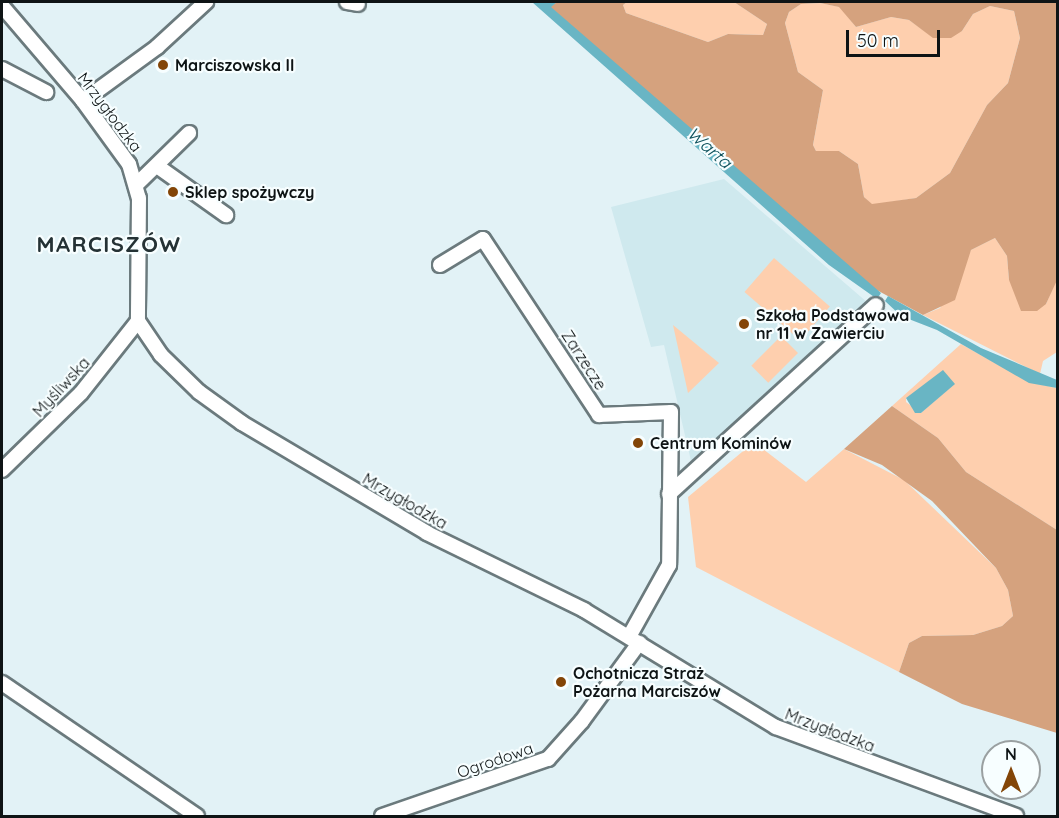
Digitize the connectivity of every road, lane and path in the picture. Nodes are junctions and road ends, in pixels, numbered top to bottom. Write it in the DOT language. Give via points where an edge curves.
graph roads {
  1 [pos="206,2"];
  2 [pos="2,6"];
  3 [pos="2,69"];
  4 [pos="46,92"];
  5 [pos="83,101"];
  6 [pos="189,133"];
  7 [pos="157,166"];
  8 [pos="137,184"];
  9 [pos="226,215"];
  10 [pos="440,265"];
  11 [pos="876,305"];
  12 [pos="138,321"];
  13 [pos="2,470"];
  14 [pos="669,498"];
  15 [pos="634,640"];
  16 [pos="2,683"];
  17 [pos="197,816"];
  18 [pos="382,816"];
  19 [pos="1016,816"];
  1 -- 5 [label="street" via="157,47"];
  2 -- 5 [label="street, Mrzygłodzka"];
  3 -- 4 [label="street"];
  5 -- 8 [label="street, Mrzygłodzka" via="124,153"];
  6 -- 7 [label="street"];
  7 -- 8 [label="street"];
  7 -- 9 [label="street"];
  8 -- 12 [label="street, Mrzygłodzka"];
  10 -- 14 [label="street, Zarzecze" via="483,239 599,415 671,412"];
  11 -- 14 [label="street"];
  12 -- 13 [label="street, Myśliwska" via="81,393"];
  12 -- 15 [label="street, Mrzygłodzka" via="168,363 232,417 427,533"];
  14 -- 15 [label="street" via="669,565"];
  15 -- 18 [label="street, Ogrodowa" via="582,721 548,759"];
  15 -- 19 [label="street, Mrzygłodzka" via="776,727"];
  16 -- 17 [label="street"];
}
